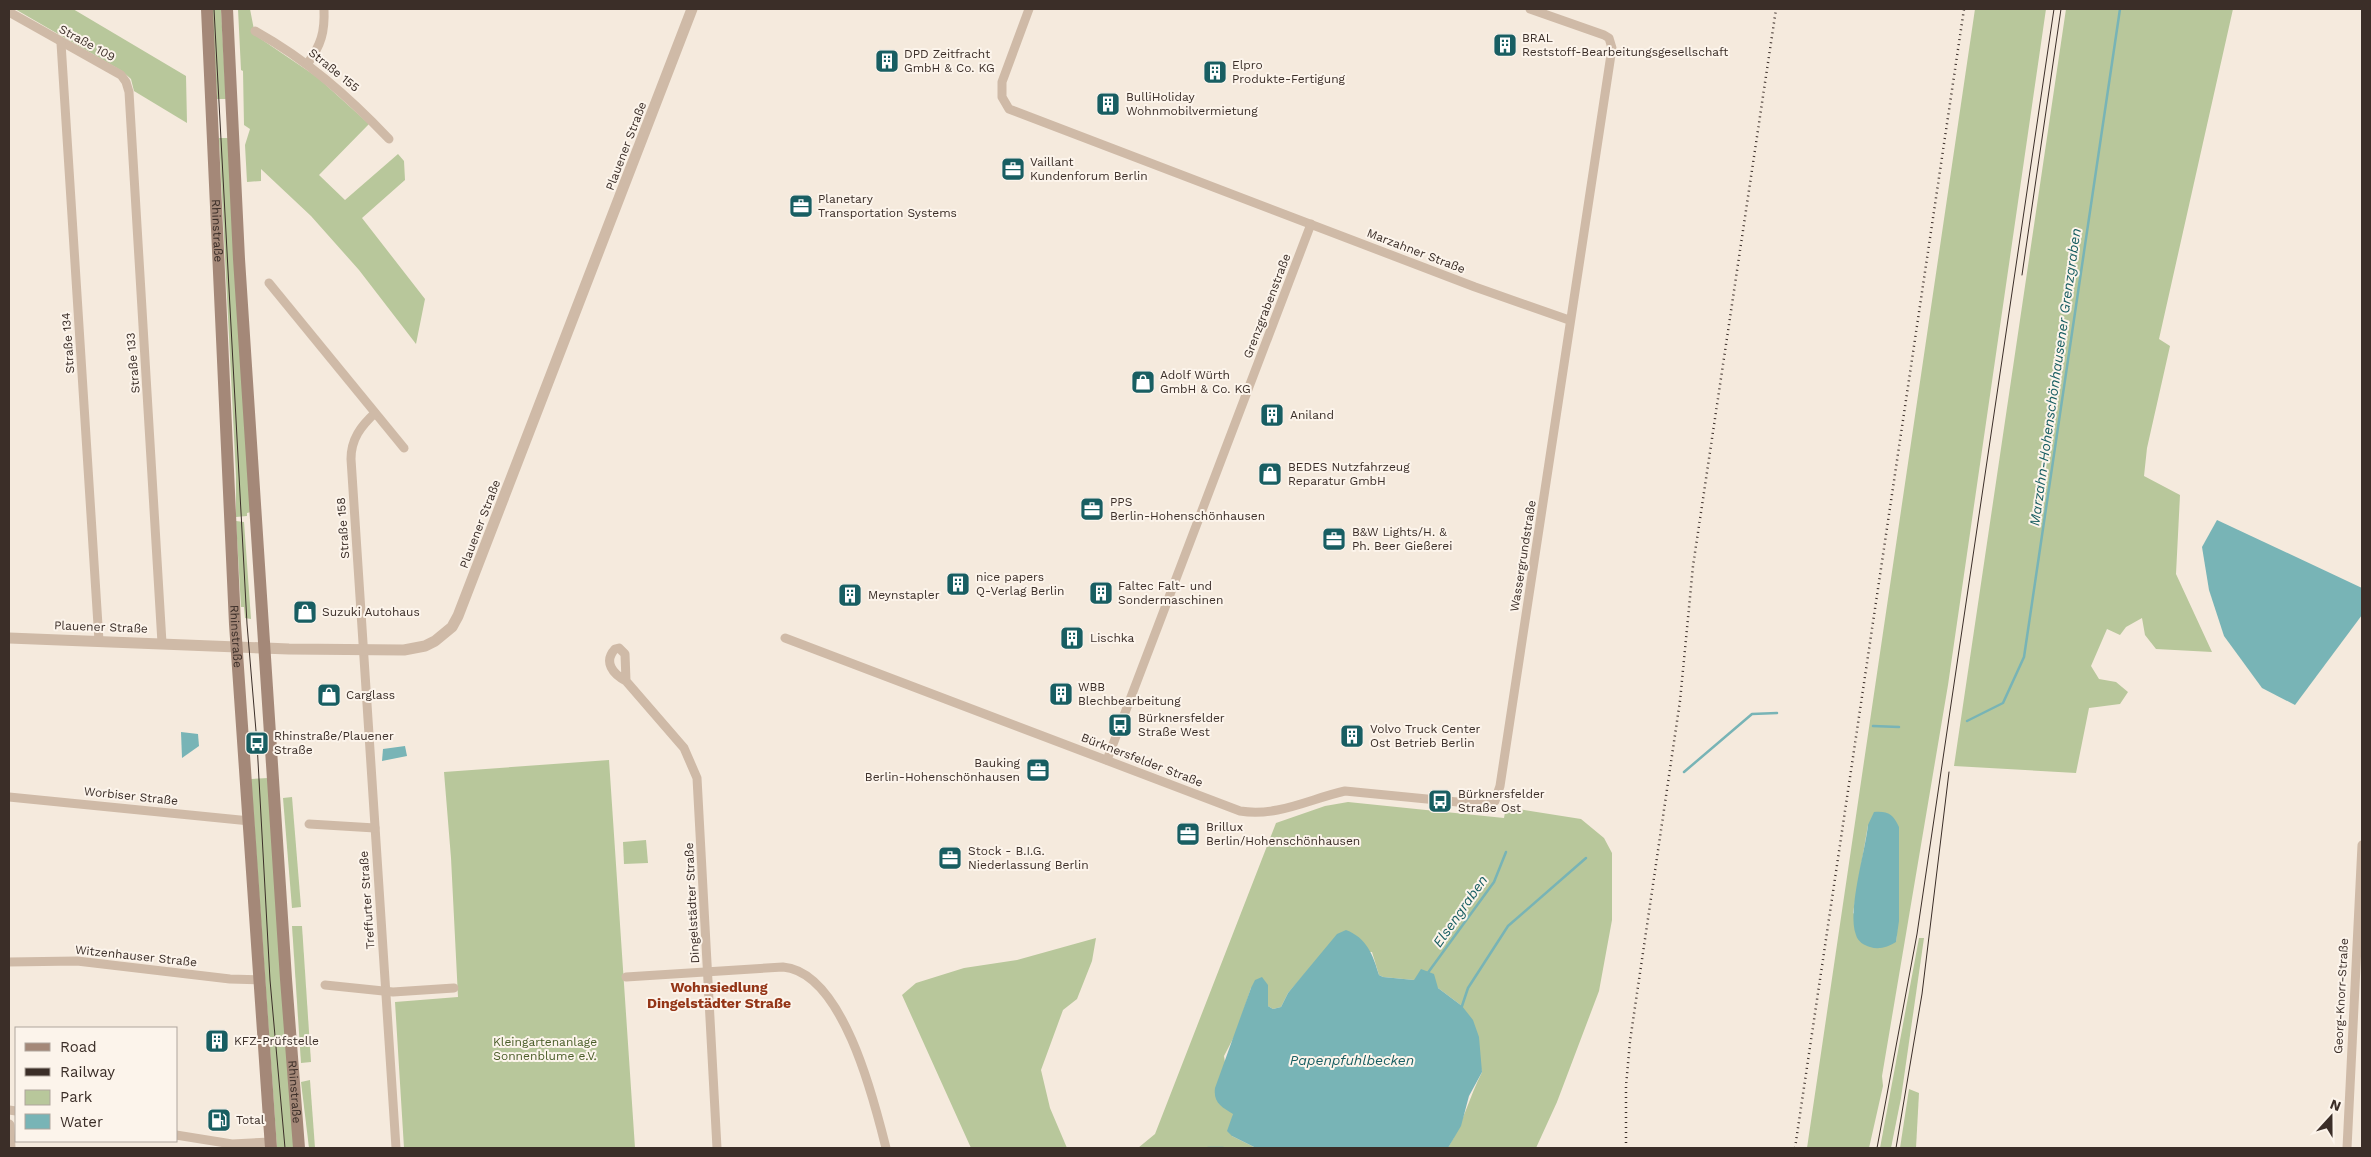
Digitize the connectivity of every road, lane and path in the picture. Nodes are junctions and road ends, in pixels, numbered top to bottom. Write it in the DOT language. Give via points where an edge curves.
graph roads {
  1 [pos="207,9"];
  2 [pos="227,9"];
  3 [pos="324,9"];
  4 [pos="692,9"];
  5 [pos="1029,9"];
  6 [pos="1530,9"];
  7 [pos="9,12"];
  8 [pos="255,31"];
  9 [pos="62,43"];
  10 [pos="308,63"];
  11 [pos="126,82"];
  12 [pos="389,139"];
  13 [pos="1311,224"];
  14 [pos="269,283"];
  15 [pos="1570,320"];
  16 [pos="375,413"];
  17 [pos="404,448"];
  18 [pos="9,638"];
  19 [pos="785,638"];
  20 [pos="99,641"];
  21 [pos="162,643"];
  22 [pos="237,646"];
  23 [pos="265,647"];
  24 [pos="364,650"];
  25 [pos="626,681"];
  26 [pos="1107,760"];
  27 [pos="1499,794"];
  28 [pos="9,797"];
  29 [pos="250,820"];
  30 [pos="309,824"];
  31 [pos="375,828"];
  32 [pos="2362,845"];
  33 [pos="9,962"];
  34 [pos="708,972"];
  35 [pos="626,976"];
  36 [pos="260,980"];
  37 [pos="325,985"];
  38 [pos="454,988"];
  39 [pos="385,990"];
  40 [pos="9,1124"];
  41 [pos="178,1135"];
  42 [pos="271,1145"];
  43 [pos="10,1148"];
  44 [pos="299,1148"];
  45 [pos="396,1148"];
  46 [pos="717,1148"];
  47 [pos="886,1148"];
  48 [pos="2347,1148"];
  1 -- 22 [label="main road, Rhinstraße"];
  2 -- 23 [label="main road, Rhinstraße" via="232,136"];
  3 -- 10 [label="street" via="324,33"];
  4 -- 24 [label="street, Plauener Straße" via="458,616 444,634 425,646 404,650"];
  5 -- 13 [label="street, Marzahner Straße" via="1002,82 1002,97 1009,109"];
  6 -- 15 [label="street" via="1604,35 1612,44"];
  7 -- 9 [label="street, Straße 109"];
  8 -- 10 [label="street, Straße 155"];
  9 -- 11 [label="street, Straße 109" via="121,76"];
  9 -- 20 [label="street, Straße 134"];
  10 -- 12 [label="street, Straße 155" via="356,104"];
  11 -- 21 [label="street, Straße 133"];
  13 -- 15 [label="street, Marzahner Straße"];
  13 -- 26 [label="street, Grenzgrabenstraße"];
  14 -- 16 [label="street"];
  15 -- 27 [label="street, Wassergrundstraße"];
  16 -- 17 [label="street"];
  16 -- 24 [label="street, Straße 158" via="358,432 351,451"];
  18 -- 20 [label="street, Plauener Straße"];
  19 -- 26 [label="street, Bürknersfelder Straße"];
  20 -- 21 [label="street, Plauener Straße"];
  21 -- 22 [label="street, Plauener Straße"];
  22 -- 23 [label="street, Plauener Straße"];
  22 -- 29 [label="main road, Rhinstraße"];
  23 -- 24 [label="street, Plauener Straße"];
  23 -- 44 [label="main road, Rhinstraße"];
  24 -- 31 [label="street, Treffurter Straße"];
  25 -- 34 [label="street, Dingelstädter Straße" via="684,748 694,768"];
  26 -- 27 [label="street, Bürknersfelder Straße" via="1240,811 1255,813 1283,810 1345,791 1488,805"];
  28 -- 29 [label="street, Worbiser Straße"];
  29 -- 36 [label="main road, Rhinstraße"];
  30 -- 31 [label="street"];
  31 -- 39 [label="street, Treffurter Straße"];
  32 -- 48 [label="street, Georg-Knorr-Straße"];
  33 -- 36 [label="street, Witzenhauser Straße" via="77,961 230,980"];
  34 -- 35 [label="street"];
  34 -- 46 [label="street, Dingelstädter Straße"];
  34 -- 47 [label="street" via="782,967 796,969 812,980 829,1000 849,1034"];
  36 -- 42 [label="main road, Rhinstraße"];
  37 -- 39 [label="street"];
  38 -- 39 [label="street"];
  39 -- 45 [label="street, Treffurter Straße"];
  40 -- 43 [label="street"];
  41 -- 42 [label="street" via="232,1144"];
}
